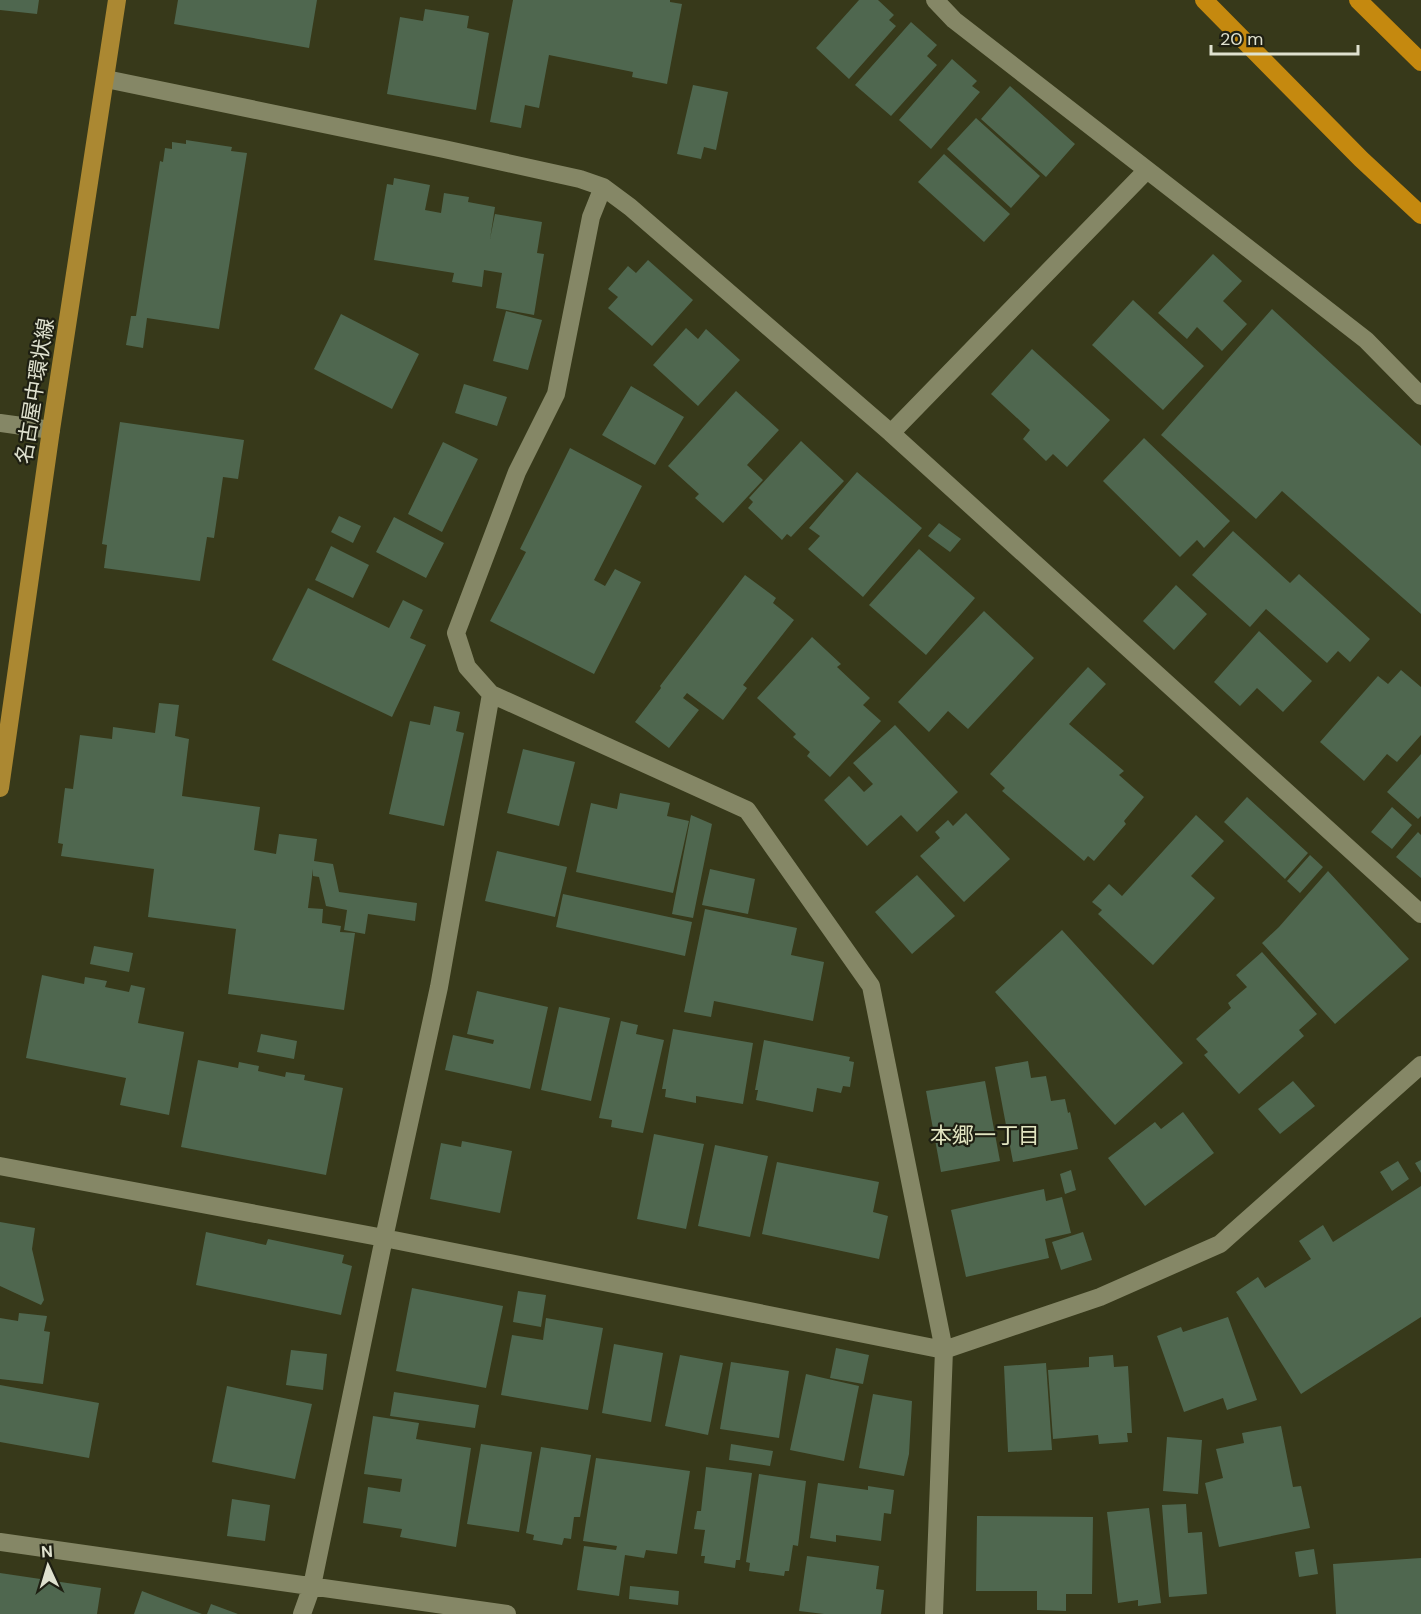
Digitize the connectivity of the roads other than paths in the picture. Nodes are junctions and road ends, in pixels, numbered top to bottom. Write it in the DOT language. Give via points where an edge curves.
graph roads {
  1 [pos="117,0"];
  2 [pos="935,0"];
  3 [pos="1204,0"];
  4 [pos="1358,0"];
  5 [pos="1421,62"];
  6 [pos="106,79"];
  7 [pos="1147,170"];
  8 [pos="603,187"];
  9 [pos="1421,215"];
  10 [pos="1421,396"];
  11 [pos="0,423"];
  12 [pos="51,430"];
  13 [pos="891,433"];
  14 [pos="491,694"];
  15 [pos="0,788"];
  16 [pos="1421,914"];
  17 [pos="1421,1065"];
  18 [pos="0,1166"];
  19 [pos="384,1238"];
  20 [pos="944,1350"];
  21 [pos="0,1542"];
  22 [pos="312,1586"];
  23 [pos="302,1614"];
  24 [pos="507,1614"];
  25 [pos="934,1614"];
  1 -- 6 [label="main road, 名古屋中環状線"];
  2 -- 7 [label="street" via="954,20"];
  3 -- 9 [label="highway"];
  4 -- 5 [label="highway"];
  6 -- 8 [label="street" via="444,148"];
  6 -- 12 [label="main road, 名古屋中環状線"];
  7 -- 10 [label="street" via="1366,340"];
  7 -- 13 [label="street"];
  8 -- 13 [label="street"];
  8 -- 14 [label="street" via="591,217 556,394 517,472 456,633 467,667"];
  11 -- 12 [label="street"];
  12 -- 15 [label="main road, 名古屋中環状線"];
  13 -- 16 [label="street"];
  14 -- 19 [label="street" via="439,987"];
  14 -- 20 [label="street" via="747,810 871,986"];
  17 -- 20 [label="street" via="1220,1244 1100,1297"];
  18 -- 19 [label="street"];
  19 -- 20 [label="street"];
  19 -- 22 [label="street"];
  20 -- 25 [label="street"];
  21 -- 22 [label="street"];
  22 -- 23 [label="street"];
  22 -- 24 [label="street"];
}
